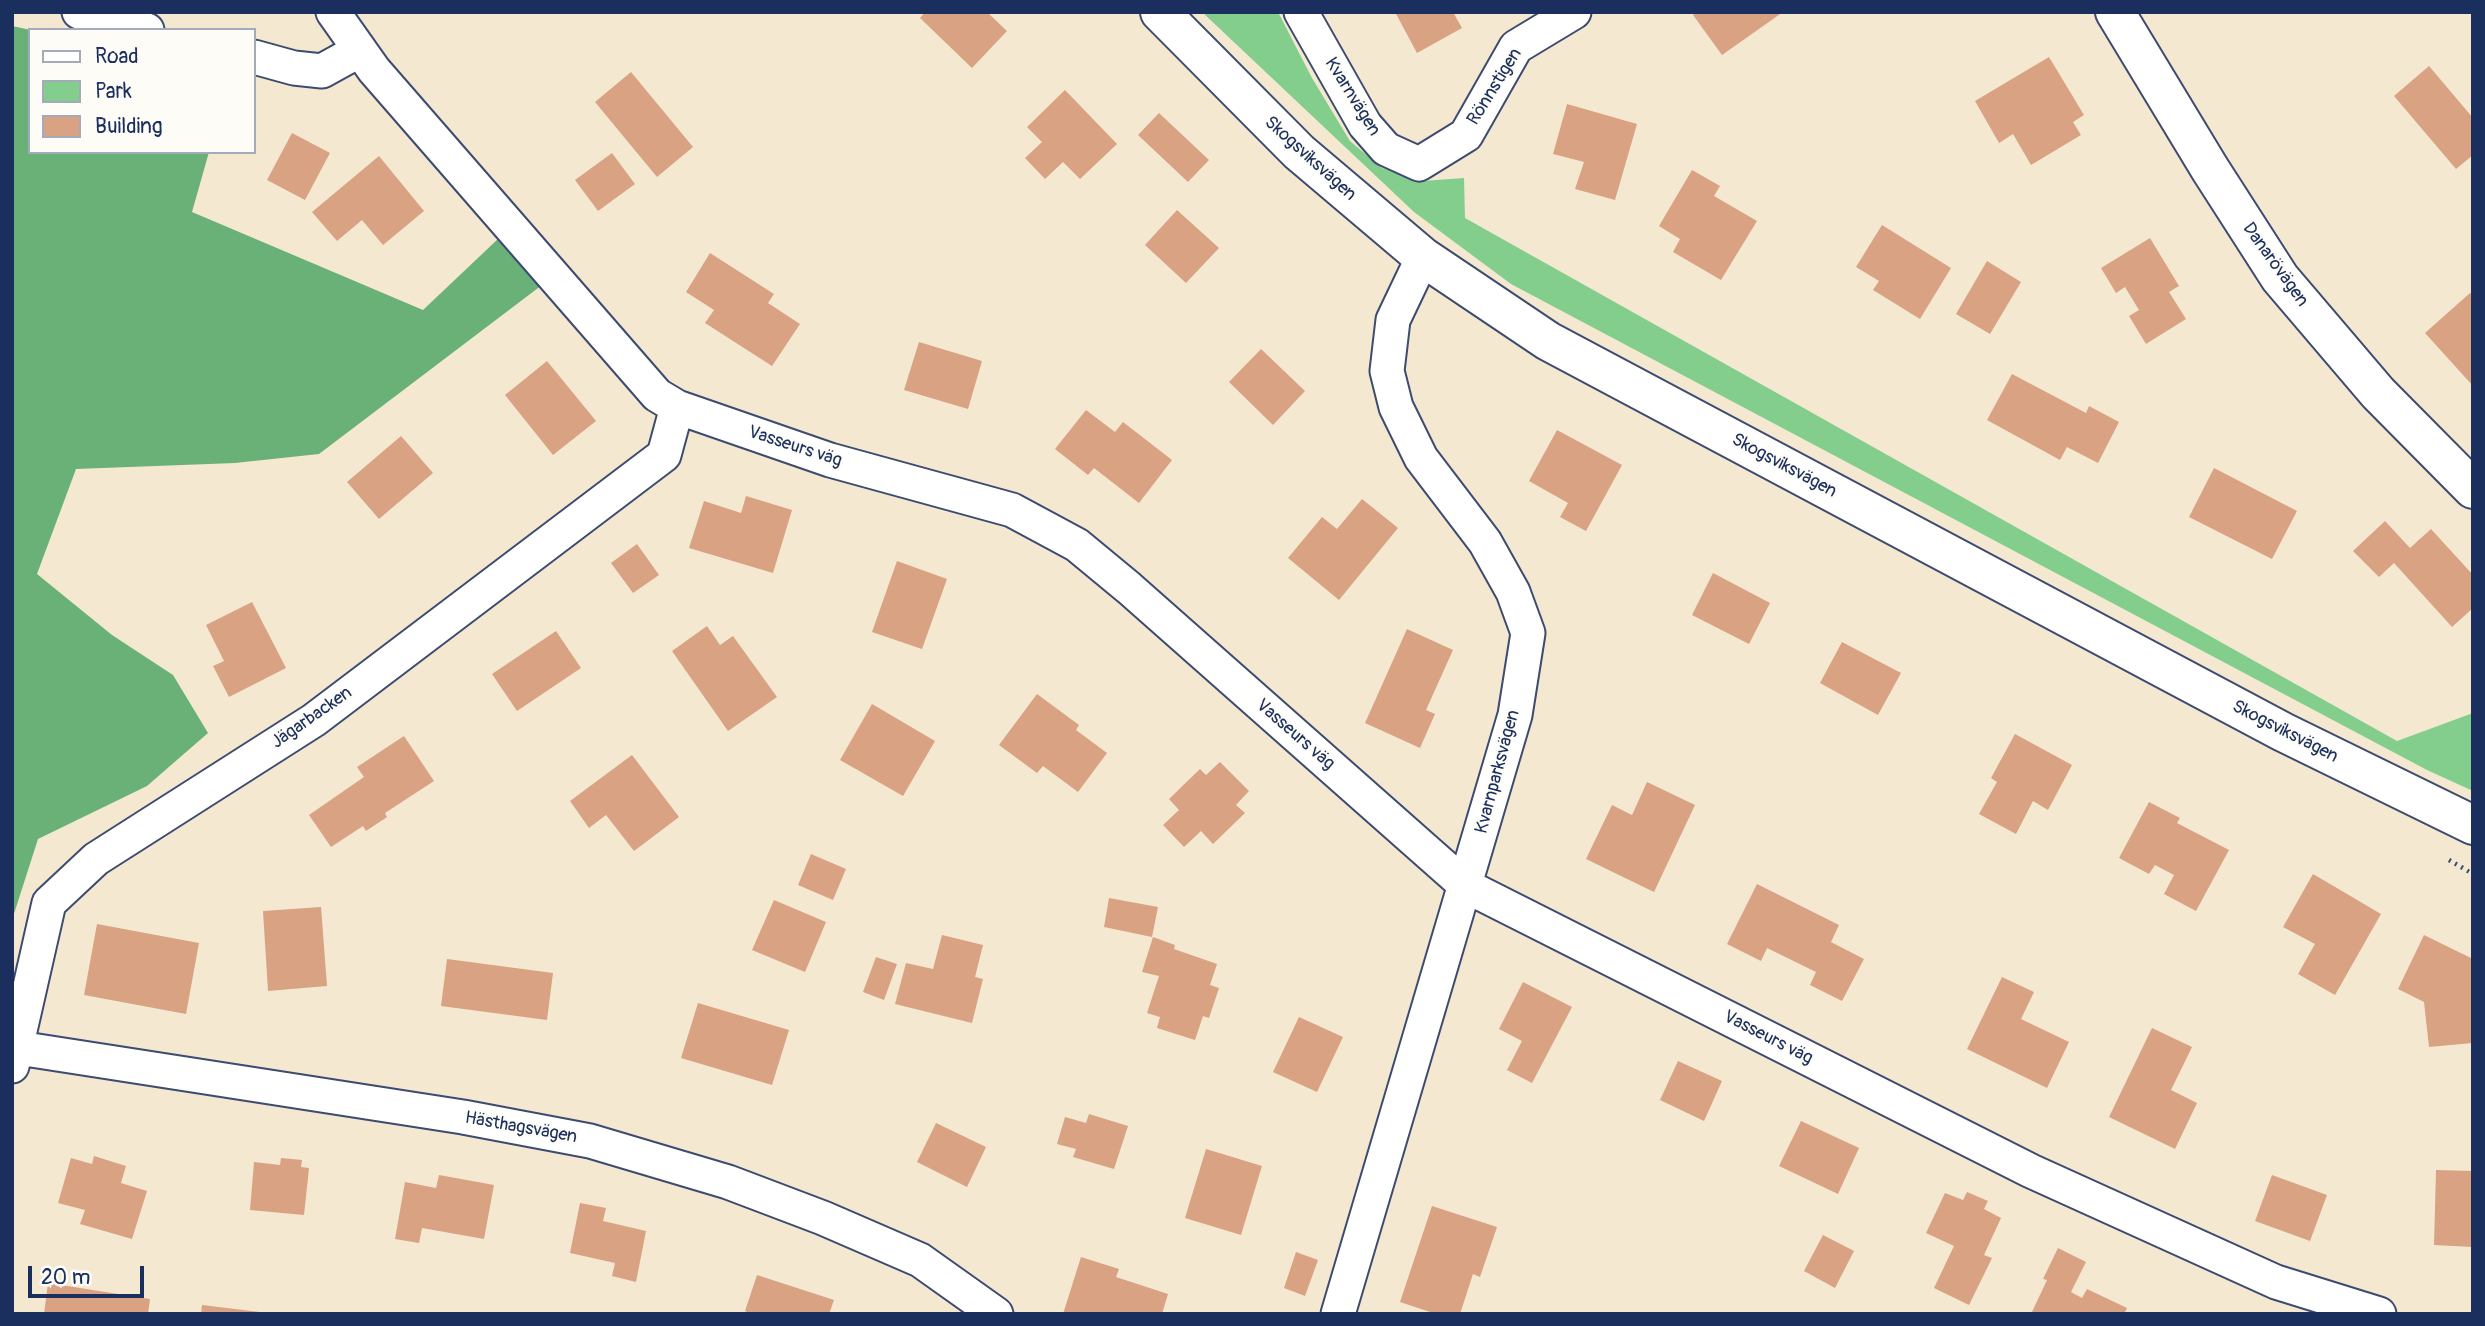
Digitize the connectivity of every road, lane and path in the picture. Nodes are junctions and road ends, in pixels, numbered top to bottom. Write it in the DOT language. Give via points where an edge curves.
graph roads {
  1 [pos="79,12"];
  2 [pos="333,12"];
  3 [pos="1160,12"];
  4 [pos="1301,12"];
  5 [pos="1574,12"];
  6 [pos="2115,12"];
  7 [pos="139,28"];
  8 [pos="360,50"];
  9 [pos="256,58"];
  10 [pos="1419,164"];
  11 [pos="1423,257"];
  12 [pos="677,407"];
  13 [pos="2473,489"];
  14 [pos="2473,825"];
  15 [pos="1466,886"];
  16 [pos="13,1053"];
  17 [pos="996,1314"];
  18 [pos="1338,1314"];
  19 [pos="2379,1314"];
  1 -- 7 [label="street"];
  2 -- 8 [label="street, Vasseurs väg"];
  3 -- 11 [label="street, Skogsviksvägen" via="1299,152"];
  4 -- 10 [label="street, Kvarnvägen" via="1365,125 1386,149"];
  5 -- 10 [label="street, Rönnstigen" via="1516,47 1466,135"];
  6 -- 13 [label="street, Danarövägen" via="2280,278 2378,393"];
  8 -- 9 [label="street" via="322,71"];
  8 -- 12 [label="street, Vasseurs väg" via="657,396"];
  11 -- 14 [label="street, Skogsviksvägen" via="1548,341 2283,732"];
  11 -- 15 [label="street, Kvarnparksvägen" via="1393,320 1387,370 1396,407 1421,458 1485,542 1513,592 1528,633 1515,715"];
  12 -- 15 [label="street, Vasseurs väg" via="830,460 1012,510 1077,545"];
  12 -- 16 [label="street, Jägarbacken" via="664,455 314,720 96,859 49,903"];
  15 -- 18 [label="street, Kvarnparksvägen"];
  15 -- 19 [label="street, Vasseurs väg" via="2031,1171 2276,1282"];
  16 -- 17 [label="street, Hästhagsvägen" via="463,1117 590,1140 728,1182 823,1218 920,1260"];
}
